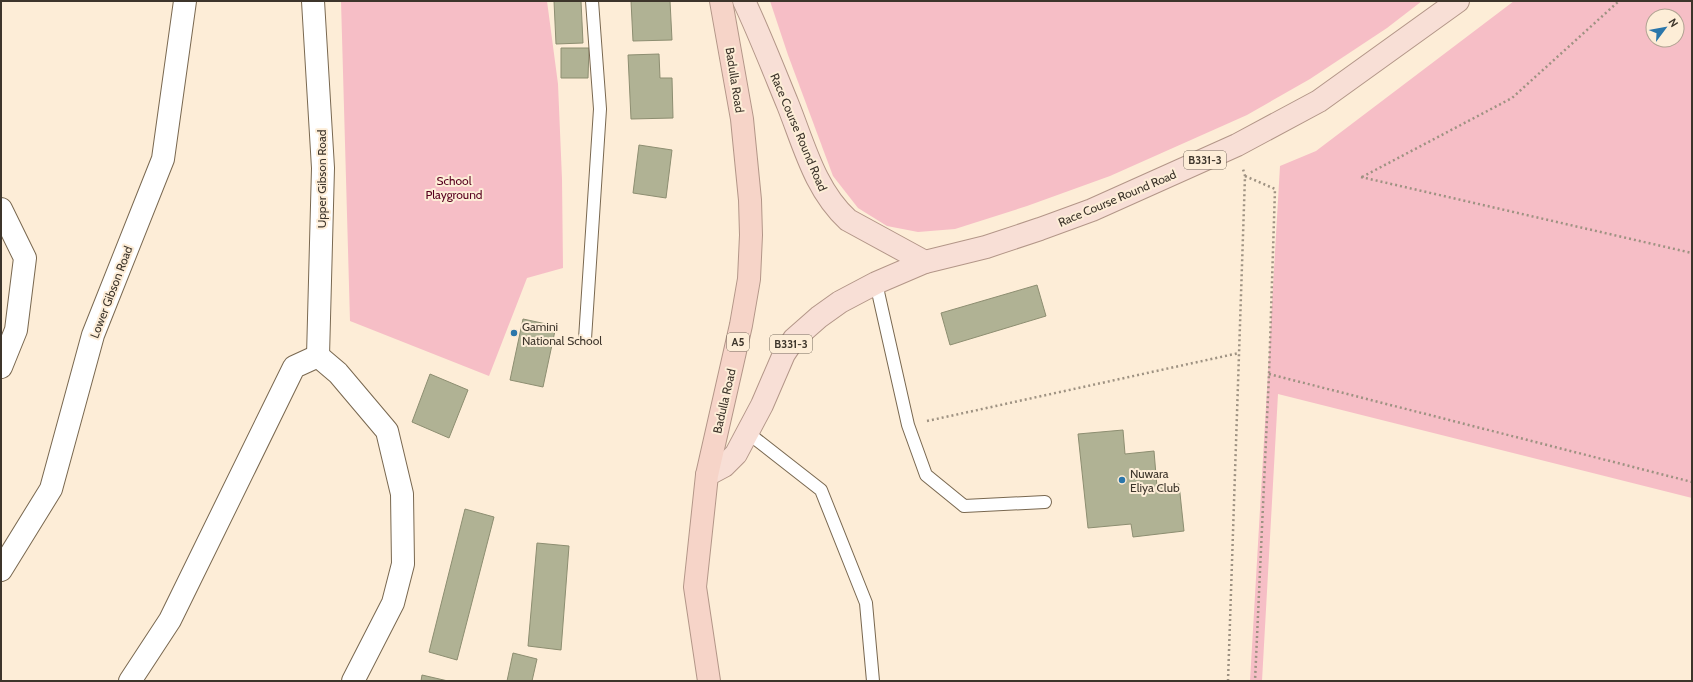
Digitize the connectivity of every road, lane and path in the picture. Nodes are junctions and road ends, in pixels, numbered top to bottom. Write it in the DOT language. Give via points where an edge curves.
graph roads {
  1 [pos="185,1"];
  2 [pos="313,1"];
  3 [pos="592,1"];
  4 [pos="721,1"];
  5 [pos="744,1"];
  6 [pos="1458,1"];
  7 [pos="1619,1"];
  8 [pos="1237,145"];
  9 [pos="1245,176"];
  10 [pos="1,209"];
  11 [pos="1692,253"];
  12 [pos="925,262"];
  13 [pos="876,283"];
  14 [pos="585,339"];
  15 [pos="1239,353"];
  16 [pos="318,356"];
  17 [pos="1,367"];
  18 [pos="1270,374"];
  19 [pos="908,425"];
  20 [pos="748,433"];
  21 [pos="707,475"];
  22 [pos="1692,482"];
  23 [pos="1045,502"];
  24 [pos="1,570"];
  25 [pos="130,681"];
  26 [pos="353,681"];
  27 [pos="709,681"];
  28 [pos="873,681"];
  29 [pos="1228,681"];
  30 [pos="1255,681"];
  1 -- 24 [label="street, Lower Gibson Road" via="163,159 93,335 51,489"];
  2 -- 16 [label="street, Upper Gibson Road" via="323,168"];
  3 -- 14 [label="lane" via="600,109"];
  4 -- 21 [label="highway, Badulla Road / A5" via="742,119 751,235 749,279 741,325"];
  5 -- 12 [label="main road, Race Course Round Road" via="811,164 834,206 853,223"];
  6 -- 8 [label="main road, Race Course Round Road / B331-3" via="1319,101"];
  7 -- 11 [label="path" via="1512,98 1361,178"];
  8 -- 9 [label="path"];
  8 -- 12 [label="main road, Race Course Round Road / B331-3" via="1137,191 1055,224"];
  9 -- 15 [label="path"];
  9 -- 18 [label="path" via="1275,189"];
  10 -- 17 [label="street" via="25,258 16,330"];
  12 -- 13 [label="main road, Race Course Round Road / B331-3"];
  13 -- 19 [label="lane"];
  13 -- 20 [label="main road, Race Course Round Road / B331-3" via="840,302 794,340 784,354"];
  15 -- 19 [label="path"];
  15 -- 29 [label="path"];
  16 -- 25 [label="street" via="294,367 170,620"];
  16 -- 26 [label="street" via="338,373 387,431 402,494 403,564 393,604"];
  18 -- 22 [label="path"];
  18 -- 30 [label="path"];
  19 -- 23 [label="lane" via="926,475 964,506"];
  20 -- 21 [label="main road, Race Course Round Road / B331-3" via="736,454 724,466"];
  20 -- 28 [label="lane" via="821,490 866,603"];
  21 -- 27 [label="highway, Badulla Road / A5" via="694,587"];
}
